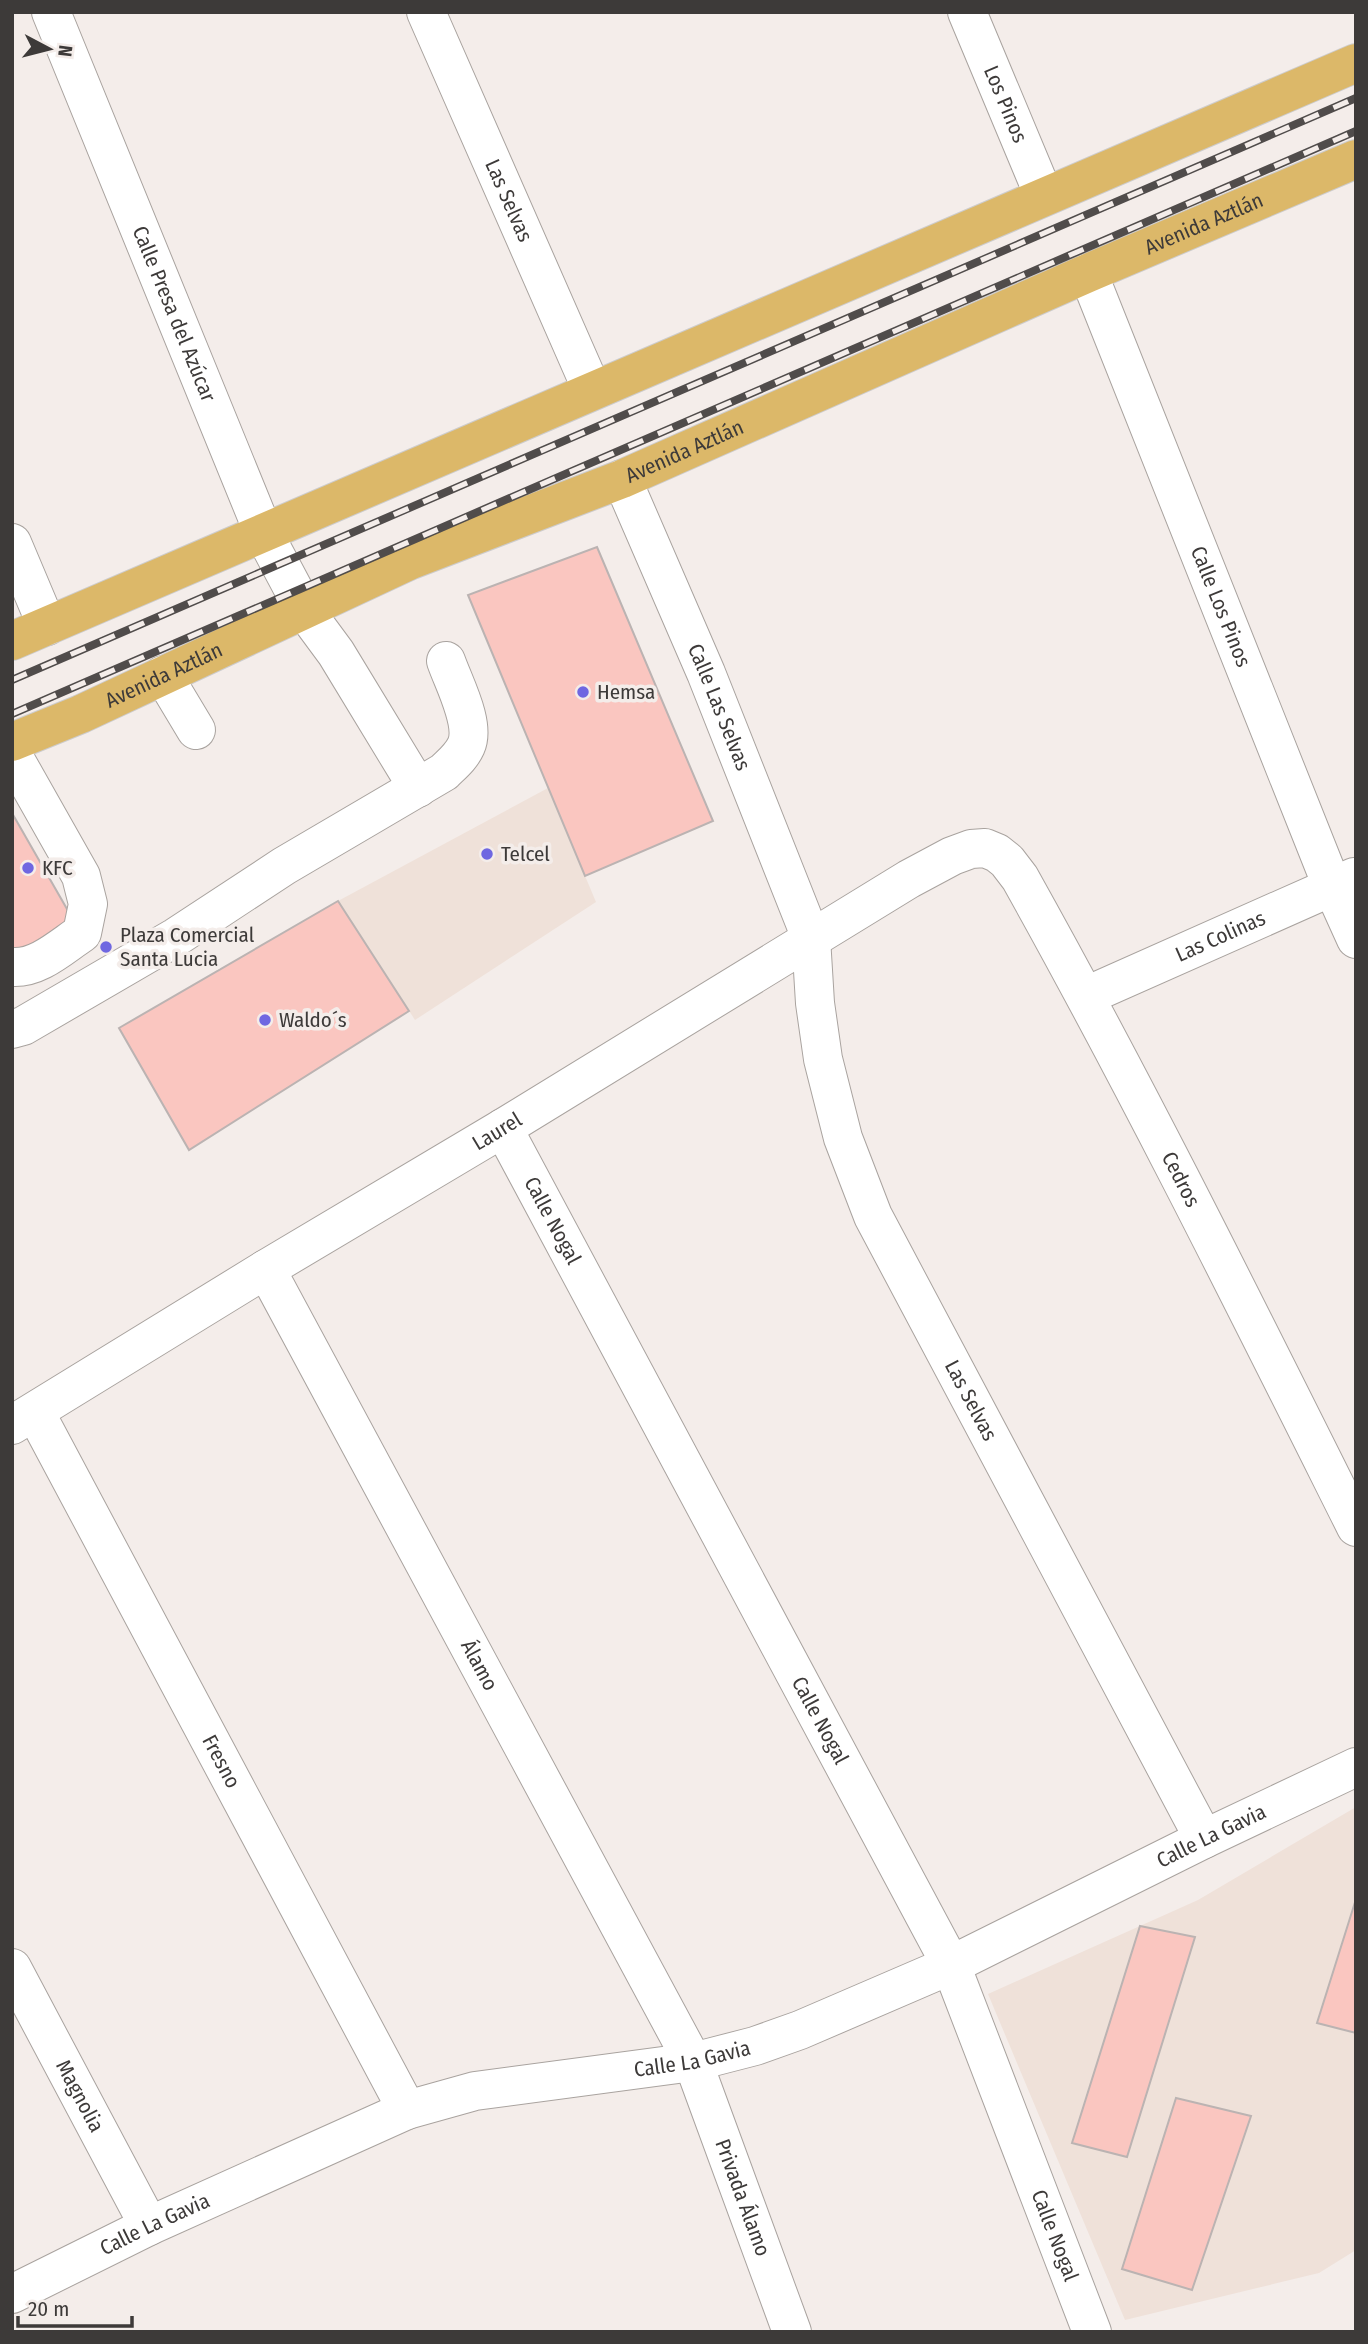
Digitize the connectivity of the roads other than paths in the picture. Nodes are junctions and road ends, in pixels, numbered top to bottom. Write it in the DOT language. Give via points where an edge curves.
graph roads {
  1 [pos="51,12"];
  2 [pos="426,12"];
  3 [pos="967,12"];
  4 [pos="1356,63"];
  5 [pos="1356,159"];
  6 [pos="1044,196"];
  7 [pos="1088,273"];
  8 [pos="592,390"];
  9 [pos="622,479"];
  10 [pos="264,534"];
  11 [pos="12,543"];
  12 [pos="305,611"];
  13 [pos="47,626"];
  14 [pos="12,641"];
  15 [pos="446,662"];
  16 [pos="163,675"];
  17 [pos="196,730"];
  18 [pos="12,742"];
  19 [pos="12,754"];
  20 [pos="418,788"];
  21 [pos="985,848"];
  22 [pos="1344,881"];
  23 [pos="811,938"];
  24 [pos="1356,939"];
  25 [pos="12,967"];
  26 [pos="1086,996"];
  27 [pos="12,1029"];
  28 [pos="503,1128"];
  29 [pos="266,1269"];
  30 [pos="24,1419"];
  31 [pos="1356,1527"];
  32 [pos="1356,1767"];
  33 [pos="1203,1839"];
  34 [pos="951,1965"];
  35 [pos="12,1968"];
  36 [pos="693,2062"];
  37 [pos="407,2110"];
  38 [pos="149,2226"];
  39 [pos="12,2294"];
  40 [pos="792,2332"];
  41 [pos="1092,2332"];
  1 -- 10 [label="street, Calle Presa del Azúcar"];
  2 -- 8 [label="street, Las Selvas"];
  3 -- 6 [label="street, Los Pinos"];
  4 -- 6 [label="main road"];
  5 -- 7 [label="main road, Avenida Aztlán"];
  6 -- 8 [label="main road"];
  7 -- 9 [label="main road, Avenida Aztlán"];
  7 -- 22 [label="street, Calle Los Pinos"];
  8 -- 10 [label="main road"];
  9 -- 12 [label="main road, Avenida Aztlán" via="411,560"];
  9 -- 23 [label="street, Calle Las Selvas" via="706,673"];
  10 -- 12 [label="street, Calle Presa del Azúcar"];
  10 -- 13 [label="main road"];
  11 -- 13 [label="street"];
  12 -- 16 [label="main road, Avenida Aztlán"];
  12 -- 20 [label="street, Calle Presa del Azúcar" via="336,653"];
  13 -- 14 [label="main road"];
  15 -- 20 [label="street" via="466,717 467,745 444,772"];
  16 -- 17 [label="street"];
  16 -- 18 [label="main road, Avenida Aztlán"];
  19 -- 25 [label="street" via="81,876 88,904 82,933 40,960"];
  20 -- 27 [label="street" via="284,866 176,937"];
  21 -- 23 [label="street, Laurel" via="952,856"];
  21 -- 26 [label="street, Cedros" via="1007,861 1020,878"];
  22 -- 24 [label="street, Calle Los Pinos"];
  22 -- 26 [label="street, Las Colinas"];
  23 -- 28 [label="street, Laurel"];
  23 -- 33 [label="street, Las Selvas" via="823,1059 842,1138 873,1216"];
  26 -- 31 [label="street, Cedros"];
  28 -- 29 [label="street, Laurel"];
  28 -- 34 [label="street, Calle Nogal"];
  29 -- 30 [label="street, Laurel"];
  29 -- 36 [label="street, Álamo"];
  30 -- 37 [label="street, Fresno"];
  32 -- 33 [label="street, Calle La Gavia"];
  33 -- 34 [label="street, Calle La Gavia"];
  34 -- 36 [label="street, Calle La Gavia" via="800,2030"];
  34 -- 41 [label="street, Calle Nogal"];
  35 -- 38 [label="street, Magnolia"];
  36 -- 37 [label="street, Calle La Gavia" via="475,2091"];
  36 -- 40 [label="street, Privada Álamo"];
  37 -- 38 [label="street, Calle La Gavia"];
  38 -- 39 [label="street, Calle La Gavia"];
}
